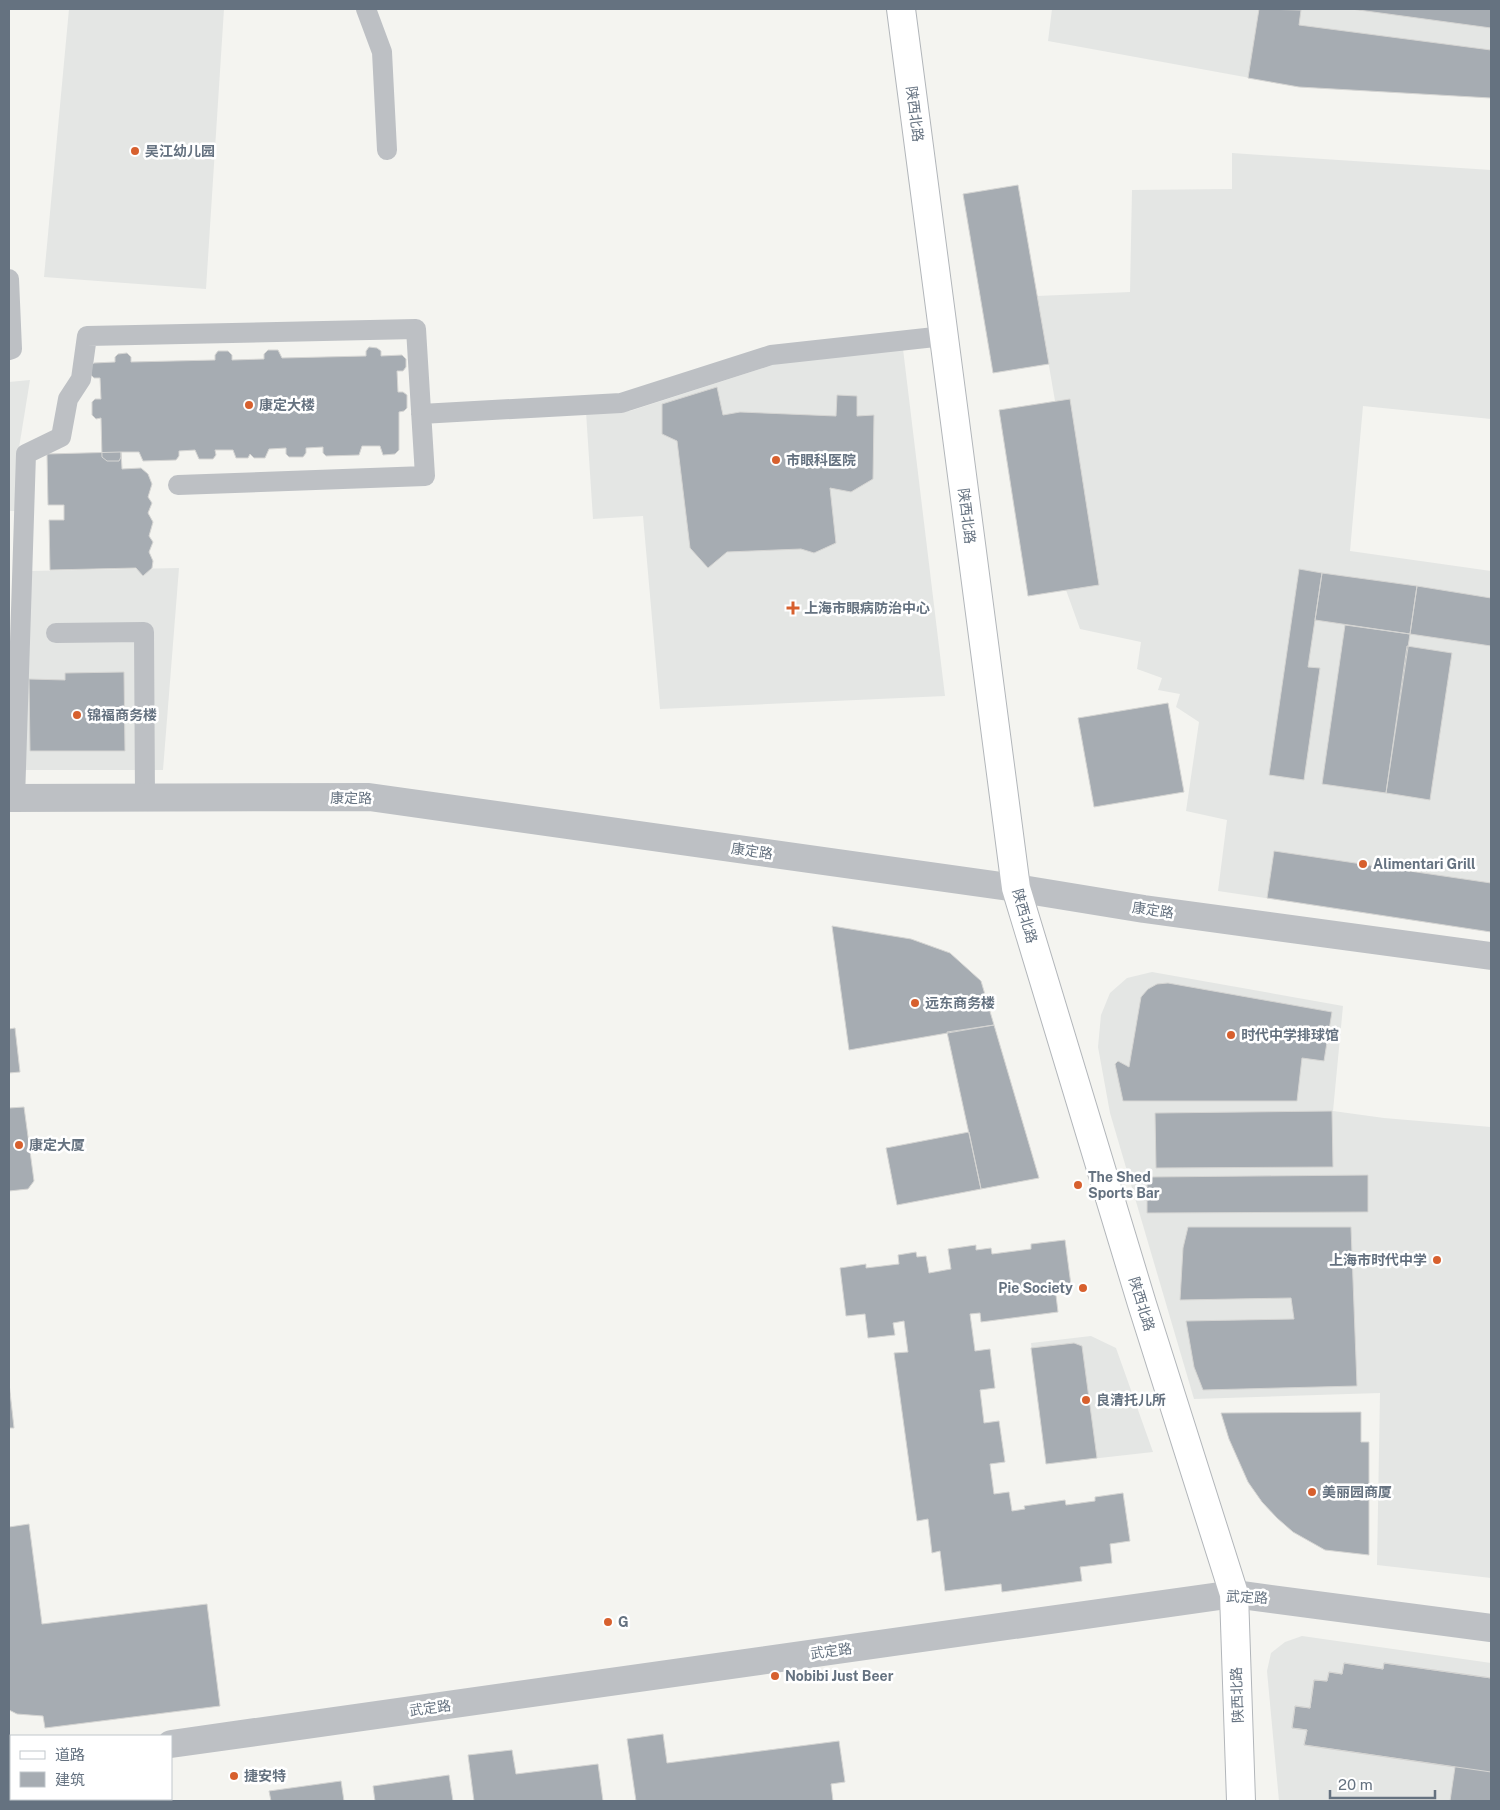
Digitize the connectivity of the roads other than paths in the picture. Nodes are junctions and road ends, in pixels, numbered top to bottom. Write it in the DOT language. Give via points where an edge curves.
graph roads {
  1 [pos="366,9"];
  2 [pos="901,9"];
  3 [pos="387,150"];
  4 [pos="9,279"];
  5 [pos="944,336"];
  6 [pos="9,350"];
  7 [pos="421,414"];
  8 [pos="178,484"];
  9 [pos="56,633"];
  10 [pos="145,798"];
  11 [pos="12,799"];
  12 [pos="1016,888"];
  13 [pos="1491,956"];
  14 [pos="1234,1594"];
  15 [pos="1491,1628"];
  16 [pos="172,1744"];
  17 [pos="1240,1801"];
  1 -- 3 [label="lane" via="382,52"];
  2 -- 5 [label="main road, 陕西北路"];
  4 -- 6 [label="lane" via="12,349"];
  5 -- 7 [label="lane" via="771,355 621,403"];
  5 -- 12 [label="main road, 陕西北路"];
  7 -- 8 [label="lane" via="425,476"];
  7 -- 11 [label="lane" via="416,329 87,336 81,379 68,399 61,437 26,454"];
  9 -- 10 [label="lane" via="144,632"];
  10 -- 11 [label="street, 康定路"];
  10 -- 12 [label="street, 康定路" via="369,797"];
  12 -- 13 [label="street, 康定路" via="1144,909"];
  12 -- 14 [label="main road, 陕西北路"];
  14 -- 15 [label="street, 武定路"];
  14 -- 16 [label="street, 武定路"];
  14 -- 17 [label="main road, 陕西北路"];
}
